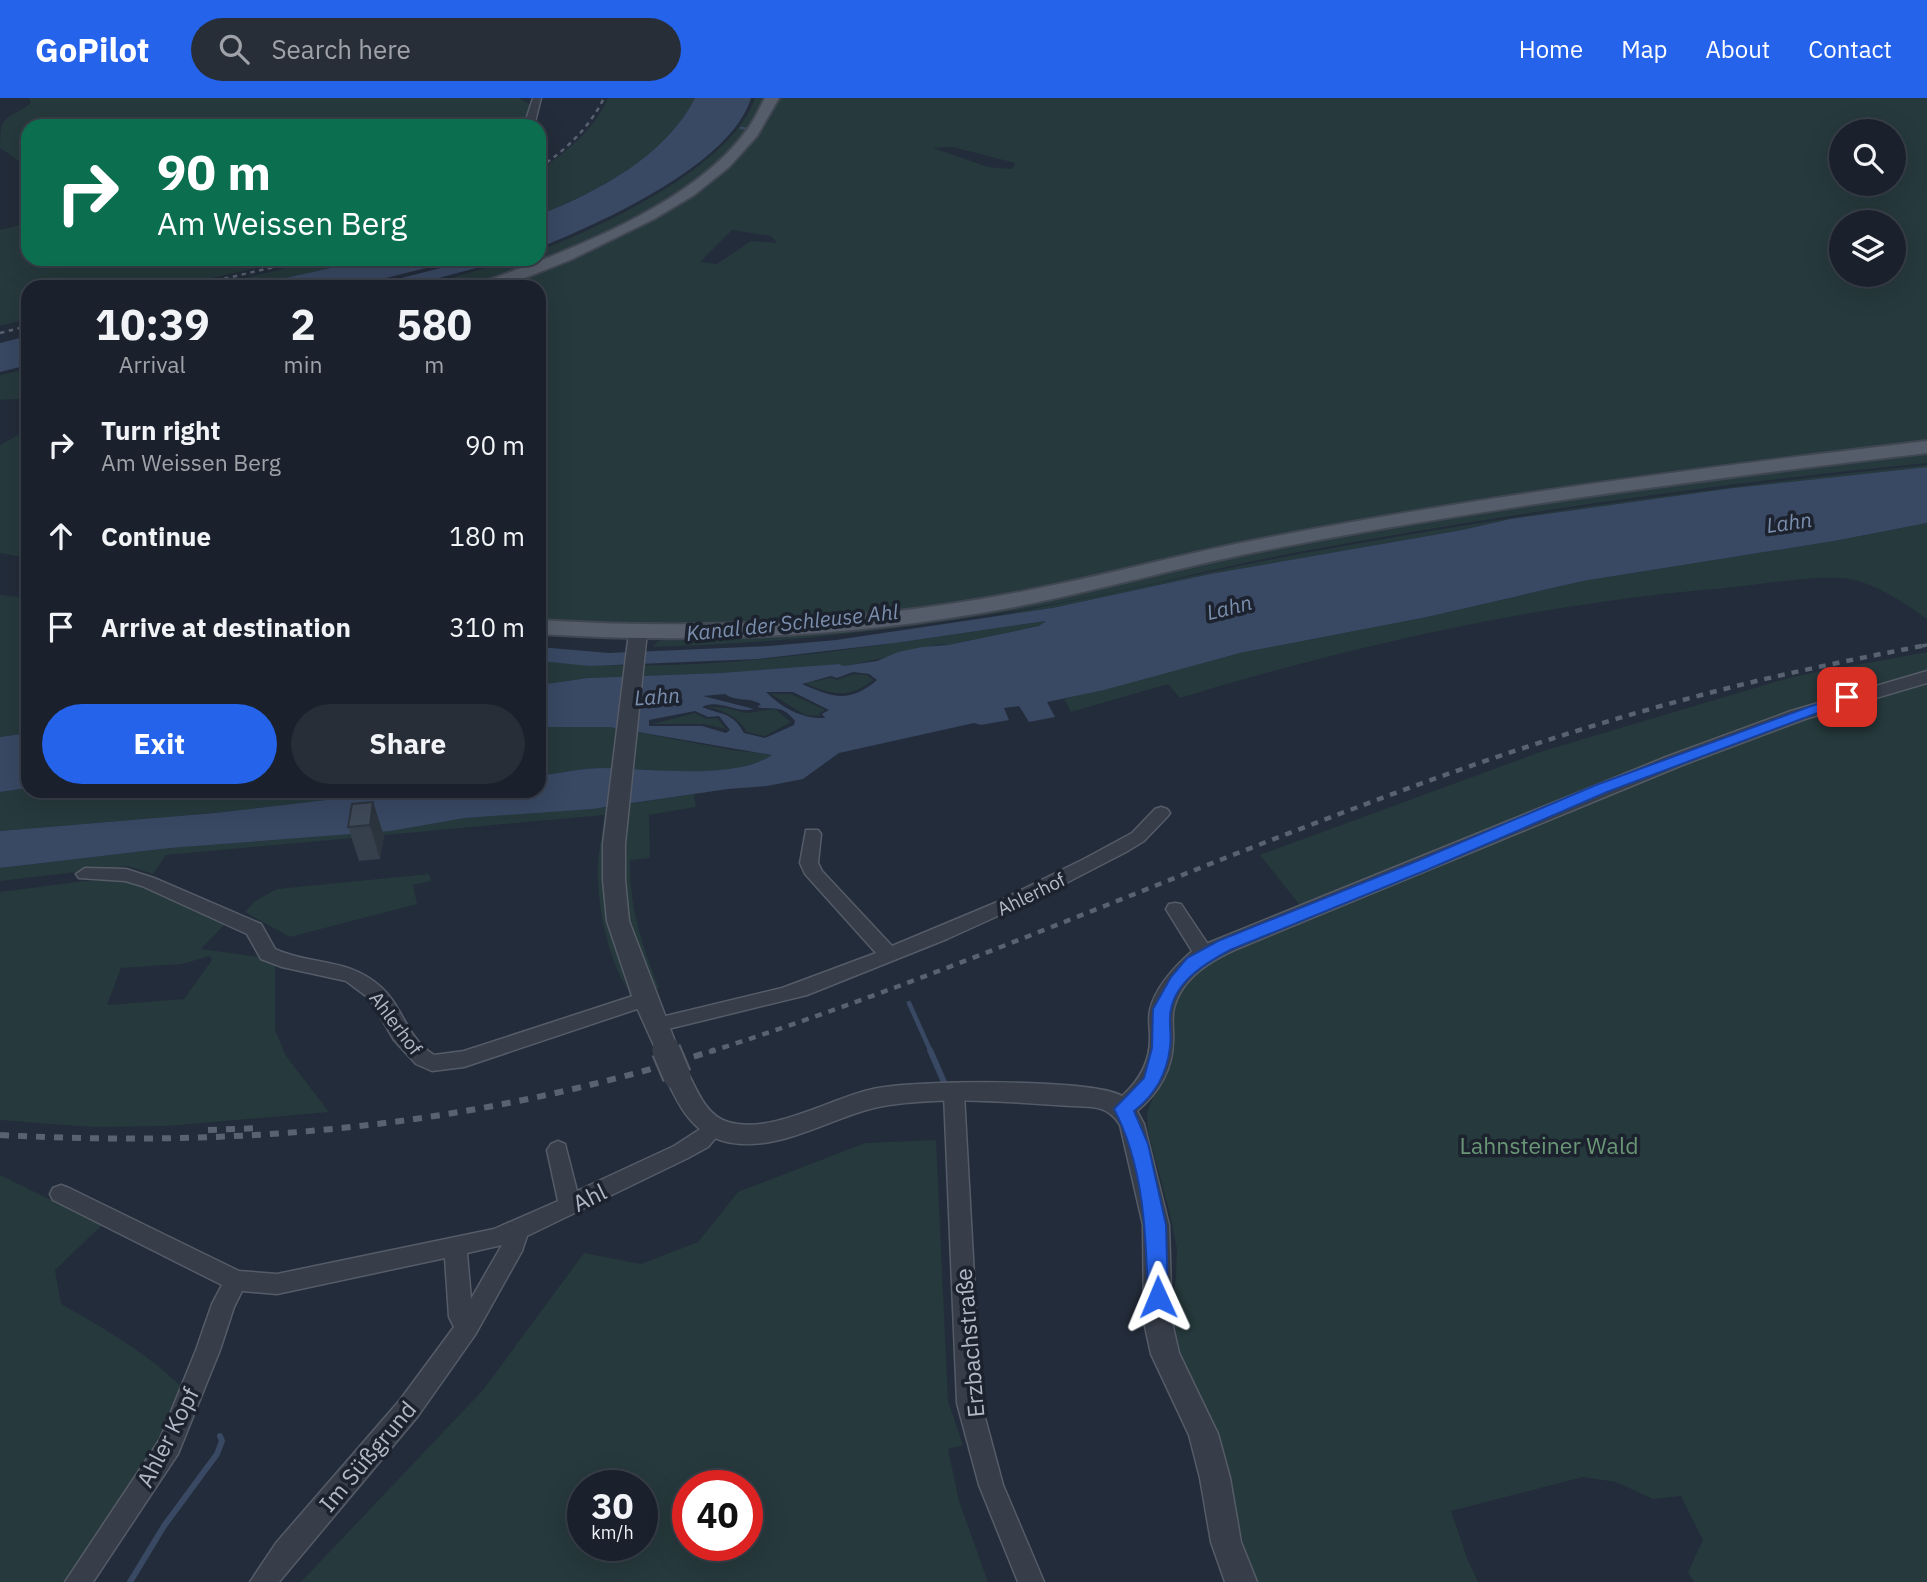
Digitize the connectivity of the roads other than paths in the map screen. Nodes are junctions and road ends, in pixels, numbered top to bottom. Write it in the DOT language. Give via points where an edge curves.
graph roads {
  1 [pos="537,98"];
  2 [pos="772,98"];
  3 [pos="531,119"];
  4 [pos="546,263"];
  5 [pos="539,266"];
  6 [pos="504,280"];
  7 [pos="1927,447"];
  8 [pos="546,628"];
  9 [pos="638,636"];
  10 [pos="1927,677"];
  11 [pos="1161,813"];
  12 [pos="812,834"];
  13 [pos="85,874"];
  14 [pos="1175,909"];
  15 [pos="1204,954"];
  16 [pos="889,955"];
  17 [pos="645,999"];
  18 [pos="660,1035"];
  19 [pos="954,1094"];
  20 [pos="1123,1109"];
  21 [pos="714,1128"];
  22 [pos="558,1150"];
  23 [pos="61,1194"];
  24 [pos="570,1208"];
  25 [pos="517,1230"];
  26 [pos="455,1246"];
  27 [pos="236,1281"];
  28 [pos="467,1328"];
  29 [pos="78,1582"];
  30 [pos="263,1582"];
  31 [pos="1031,1582"];
  32 [pos="1241,1582"];
  1 -- 3 [label="street"];
  2 -- 4 [label="main road" via="744,145 690,190 591,245"];
  5 -- 6 [label="main road"];
  7 -- 9 [label="main road" via="1598,487 1268,543 1010,600 905,618 808,629"];
  8 -- 9 [label="main road"];
  9 -- 17 [label="street" via="614,844 614,880 618,920"];
  10 -- 15 [label="street" via="1847,697 1601,788"];
  11 -- 16 [label="street, Ahlerhof" via="1138,836 1078,871 990,915"];
  12 -- 16 [label="street" via="809,863 814,874"];
  13 -- 17 [label="street, Ahlerhof" via="148,882 254,929 268,954 297,965 352,975 377,993 401,1035 432,1063 464,1059"];
  14 -- 15 [label="street"];
  15 -- 20 [label="street" via="1177,981 1162,1009 1161,1048 1152,1081"];
  16 -- 18 [label="street, Ahlerhof" via="802,990 679,1017"];
  17 -- 18 [label="street"];
  18 -- 21 [label="street, bridge" via="691,1105"];
  19 -- 20 [label="street" via="1092,1097 1110,1100"];
  19 -- 21 [label="street" via="886,1095 758,1132"];
  19 -- 31 [label="street, Erzbachstraße" via="969,1403 991,1485"];
  20 -- 32 [label="street" via="1132,1124 1156,1225 1158,1322 1165,1354 1203,1434 1226,1542"];
  21 -- 24 [label="street, Ahl" via="701,1141"];
  22 -- 24 [label="street"];
  23 -- 27 [label="street, Ahl"];
  24 -- 25 [label="street, Ahl"];
  25 -- 26 [label="street, Ahl"];
  25 -- 28 [label="street, Im Süßgrund" via="514,1244"];
  26 -- 27 [label="street, Ahl" via="278,1284"];
  26 -- 28 [label="street" via="461,1317"];
  27 -- 29 [label="street, Ahler Kopf" via="169,1446"];
  28 -- 30 [label="street, Im Süßgrund" via="409,1408"];
}
